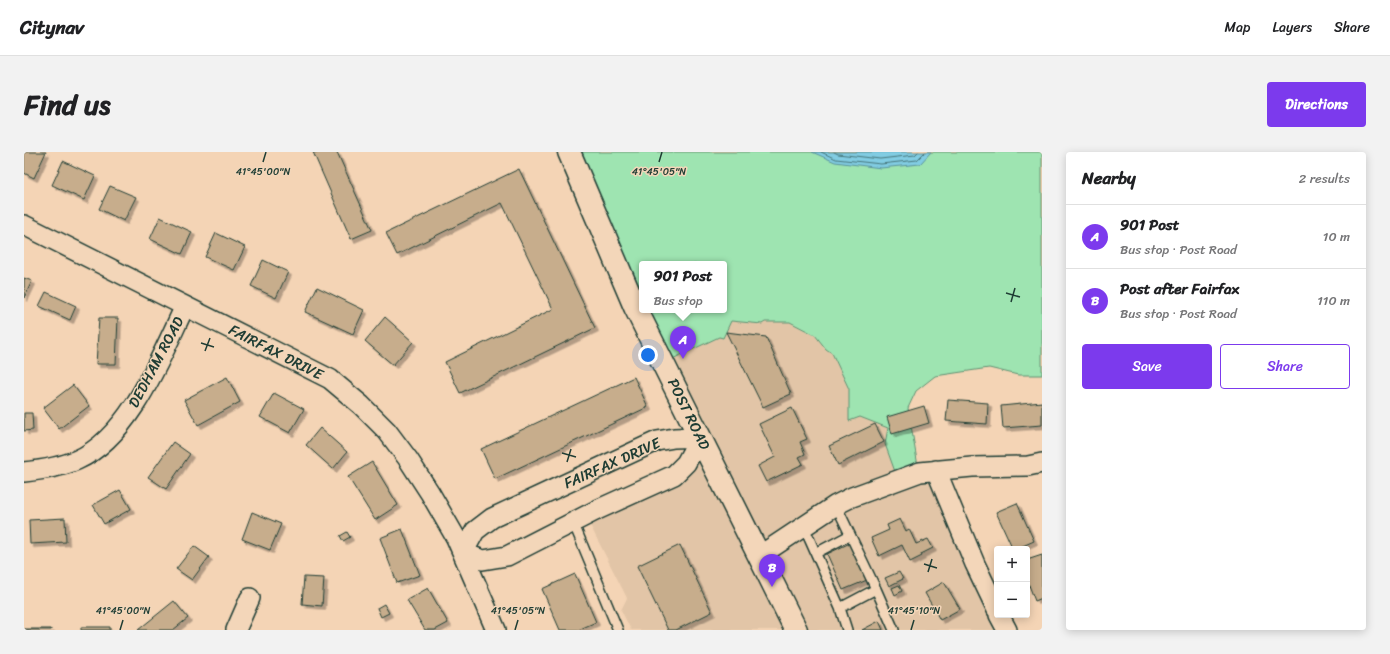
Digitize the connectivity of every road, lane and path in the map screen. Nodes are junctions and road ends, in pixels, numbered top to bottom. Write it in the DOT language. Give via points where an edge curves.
graph roads {
  1 [pos="569,152"];
  2 [pos="24,225"];
  3 [pos="185,306"];
  4 [pos="700,437"];
  5 [pos="1042,463"];
  6 [pos="936,470"];
  7 [pos="24,472"];
  8 [pos="836,505"];
  9 [pos="573,522"];
  10 [pos="804,527"];
  11 [pos="850,535"];
  12 [pos="816,553"];
  13 [pos="463,554"];
  14 [pos="759,556"];
  15 [pos="876,590"];
  16 [pos="250,598"];
  17 [pos="994,604"];
  18 [pos="840,608"];
  19 [pos="1001,618"];
  20 [pos="236,630"];
  21 [pos="496,630"];
  22 [pos="618,630"];
  23 [pos="796,630"];
  24 [pos="847,630"];
  25 [pos="894,630"];
  26 [pos="1007,630"];
  1 -- 4 [label="main road, POST ROAD" via="635,307"];
  2 -- 3 [label="street, FAIRFAX DRIVE"];
  3 -- 7 [label="street, DEDHAM ROAD" via="151,377 116,431 99,447 78,460"];
  3 -- 13 [label="street, FAIRFAX DRIVE" via="330,379 361,405 408,459 434,499"];
  4 -- 9 [label="street" via="686,463 674,475"];
  4 -- 13 [label="street, FAIRFAX DRIVE" via="657,441 492,518 475,531"];
  4 -- 14 [label="main road, POST ROAD"];
  5 -- 6 [label="street" via="1028,466"];
  6 -- 8 [label="street" via="920,472"];
  6 -- 17 [label="street"];
  8 -- 10 [label="street"];
  8 -- 11 [label="lane"];
  9 -- 13 [label="street" via="507,556 483,560"];
  9 -- 22 [label="lane"];
  10 -- 12 [label="lane"];
  10 -- 14 [label="street"];
  11 -- 12 [label="lane"];
  11 -- 15 [label="lane"];
  12 -- 18 [label="lane"];
  13 -- 21 [label="street"];
  14 -- 23 [label="main road, POST ROAD"];
  15 -- 18 [label="lane"];
  15 -- 25 [label="lane"];
  16 -- 20 [label="street"];
  18 -- 24 [label="lane"];
  19 -- 26 [label="street"];
}
